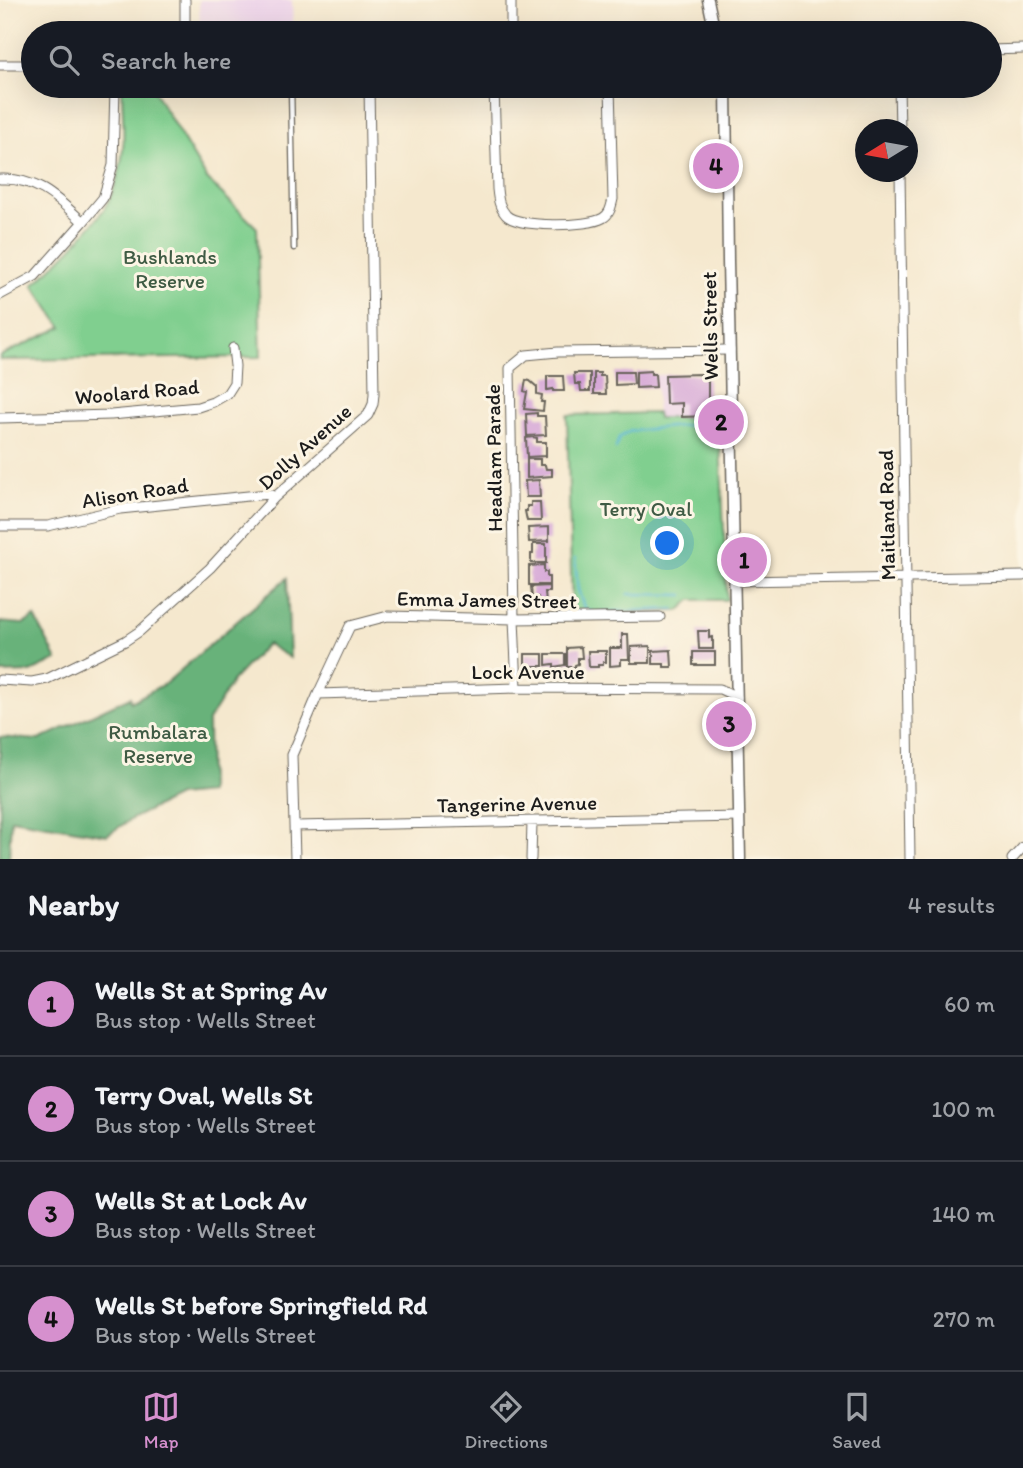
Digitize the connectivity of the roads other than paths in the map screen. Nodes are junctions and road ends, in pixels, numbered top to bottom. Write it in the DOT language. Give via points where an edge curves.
graph roads {
  1 [pos="185,0"];
  2 [pos="511,0"];
  3 [pos="708,0"];
  4 [pos="185,21"];
  5 [pos="511,21"];
  6 [pos="712,21"];
  7 [pos="1023,49"];
  8 [pos="1002,50"];
  9 [pos="0,65"];
  10 [pos="21,65"];
  11 [pos="115,98"];
  12 [pos="291,98"];
  13 [pos="369,98"];
  14 [pos="494,98"];
  15 [pos="610,98"];
  16 [pos="726,98"];
  17 [pos="899,98"];
  18 [pos="900,119"];
  19 [pos="0,179"];
  20 [pos="900,182"];
  21 [pos="83,222"];
  22 [pos="294,248"];
  23 [pos="0,295"];
  24 [pos="233,348"];
  25 [pos="730,350"];
  26 [pos="0,418"];
  27 [pos="275,497"];
  28 [pos="0,526"];
  29 [pos="1023,576"];
  30 [pos="905,579"];
  31 [pos="735,581"];
  32 [pos="660,617"];
  33 [pos="514,619"];
  34 [pos="0,680"];
  35 [pos="517,688"];
  36 [pos="318,694"];
  37 [pos="737,697"];
  38 [pos="739,817"];
  39 [pos="532,822"];
  40 [pos="295,826"];
  41 [pos="1023,847"];
  42 [pos="295,859"];
  43 [pos="531,859"];
  44 [pos="740,859"];
  45 [pos="910,859"];
  46 [pos="1012,859"];
  1 -- 4 [label="street"];
  2 -- 5 [label="street"];
  3 -- 6 [label="street"];
  7 -- 8 [label="street"];
  9 -- 10 [label="street"];
  11 -- 21 [label="street" via="113,165 103,198"];
  12 -- 22 [label="lane"];
  13 -- 27 [label="street, Dolly Avenue" via="373,404 368,415"];
  14 -- 15 [label="street" via="497,189 507,217 533,224 575,224 601,220 611,209"];
  16 -- 25 [label="street, Wells Street"];
  17 -- 18 [label="street"];
  19 -- 21 [label="street" via="35,184"];
  20 -- 30 [label="street, Maitland Road"];
  21 -- 23 [label="street" via="35,275"];
  24 -- 26 [label="street, Woolard Road" via="234,383 227,394 198,407"];
  25 -- 31 [label="street, Wells Street"];
  25 -- 33 [label="street, Headlam Parade" via="558,352 526,355 510,368"];
  27 -- 28 [label="street, Alison Road" via="121,509 48,526"];
  27 -- 34 [label="street, Dolly Avenue" via="210,568 141,631 47,679"];
  29 -- 30 [label="street"];
  30 -- 31 [label="street"];
  30 -- 45 [label="street, Maitland Road"];
  31 -- 37 [label="street, Wells Street"];
  32 -- 33 [label="street, Emma James Street"];
  33 -- 35 [label="street, Headlam Parade"];
  33 -- 36 [label="street, Emma James Street" via="388,616 350,626"];
  35 -- 36 [label="street, Lock Avenue"];
  35 -- 37 [label="street, Lock Avenue" via="720,689"];
  36 -- 40 [label="street, Emma James Street" via="292,755"];
  37 -- 38 [label="street, Wells Street"];
  38 -- 39 [label="street, Tangerine Avenue"];
  38 -- 44 [label="street, Wells Street"];
  39 -- 40 [label="street, Tangerine Avenue"];
  39 -- 43 [label="street"];
  40 -- 42 [label="street, Emma James Street"];
  41 -- 46 [label="street"];
}
